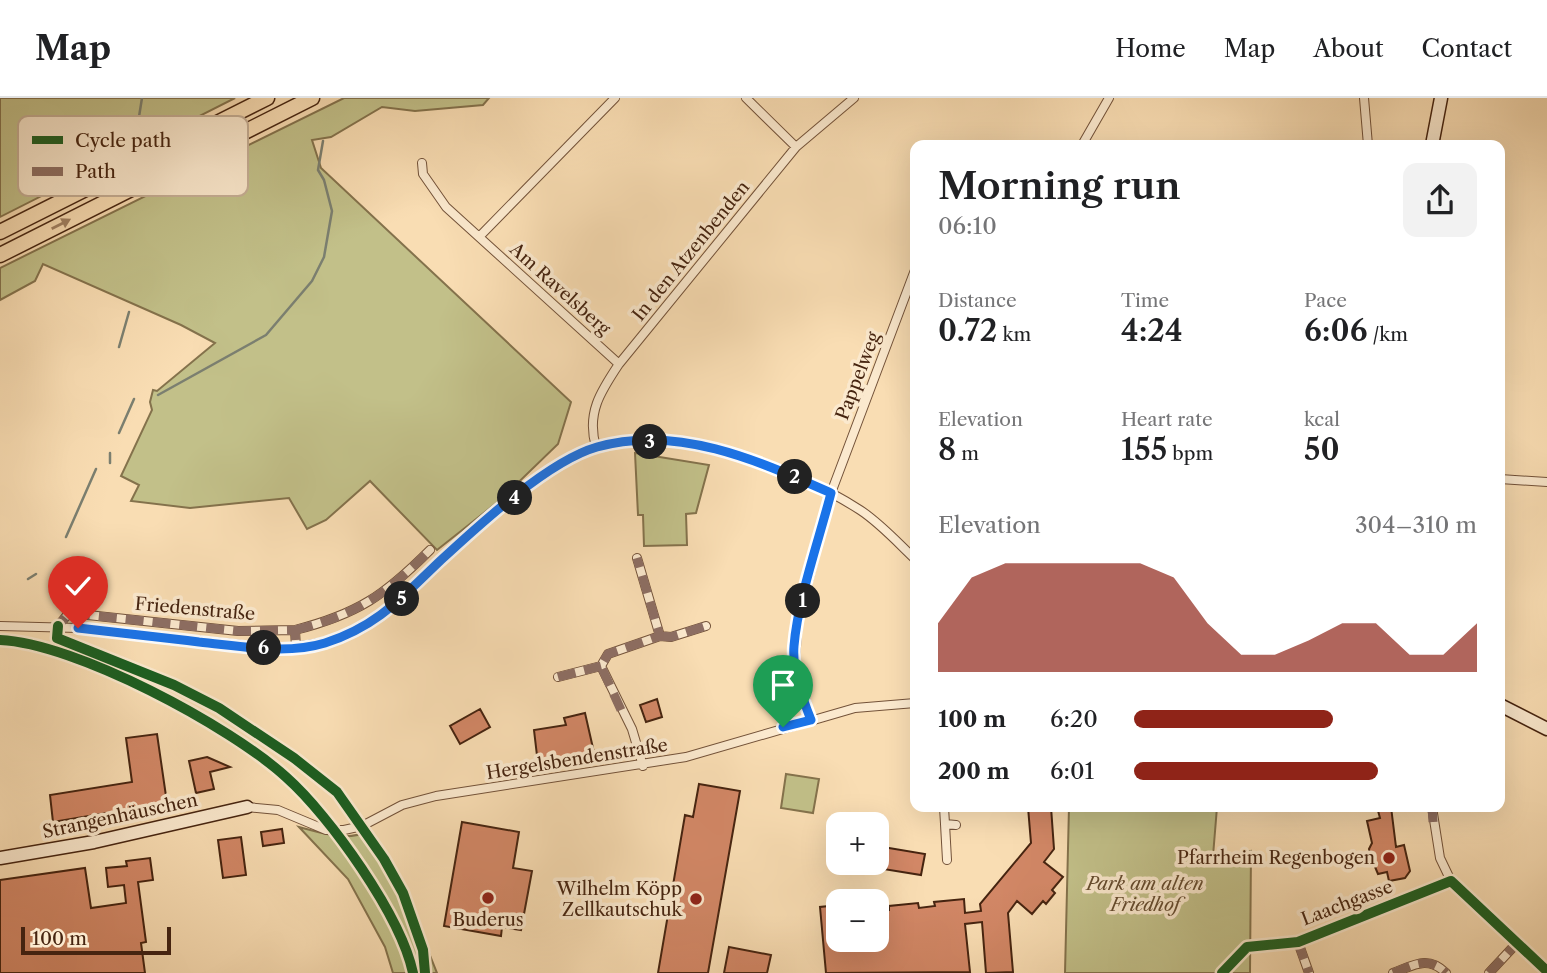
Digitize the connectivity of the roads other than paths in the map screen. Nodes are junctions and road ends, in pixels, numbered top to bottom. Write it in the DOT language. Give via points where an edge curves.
graph roads {
  1 [pos="267,98"];
  2 [pos="312,98"];
  3 [pos="615,98"];
  4 [pos="746,98"];
  5 [pos="854,98"];
  6 [pos="1109,98"];
  7 [pos="1364,98"];
  8 [pos="1441,98"];
  9 [pos="231,116"];
  10 [pos="248,130"];
  11 [pos="1085,140"];
  12 [pos="1368,140"];
  13 [pos="1433,140"];
  14 [pos="796,147"];
  15 [pos="422,163"];
  16 [pos="72,196"];
  17 [pos="117,196"];
  18 [pos="0,232"];
  19 [pos="479,237"];
  20 [pos="0,255"];
  21 [pos="910,283"];
  22 [pos="619,364"];
  23 [pos="596,447"];
  24 [pos="1505,479"];
  25 [pos="1547,482"];
  26 [pos="831,493"];
  27 [pos="430,550"];
  28 [pos="910,554"];
  29 [pos="637,558"];
  30 [pos="0,626"];
  31 [pos="58,626"];
  32 [pos="706,626"];
  33 [pos="295,630"];
  34 [pos="660,636"];
  35 [pos="296,648"];
  36 [pos="601,666"];
  37 [pos="558,677"];
  38 [pos="910,703"];
  39 [pos="1505,708"];
  40 [pos="811,720"];
  41 [pos="1547,729"];
  42 [pos="643,765"];
  43 [pos="247,807"];
  44 [pos="944,812"];
  45 [pos="1433,812"];
  46 [pos="944,824"];
  47 [pos="956,825"];
  48 [pos="0,858"];
  49 [pos="947,860"];
  50 [pos="1451,881"];
  51 [pos="1298,942"];
  52 [pos="1516,944"];
  53 [pos="1253,946"];
  54 [pos="1547,971"];
  55 [pos="1309,973"];
  56 [pos="1393,973"];
  57 [pos="1446,973"];
  58 [pos="1489,973"];
  1 -- 9 [label="highway"];
  10 -- 2 [label="highway, one-way"];
  3 -- 19 [label="street"];
  4 -- 14 [label="street"];
  5 -- 14 [label="street, In den Atzenbenden"];
  6 -- 11 [label="street"];
  7 -- 12 [label="street"];
  8 -- 13 [label="street"];
  14 -- 22 [label="street, In den Atzenbenden"];
  15 -- 19 [label="street, Am Ravelsberg" via="431,188"];
  16 -- 18 [label="highway"];
  20 -- 17 [label="highway, one-way"];
  19 -- 22 [label="street, Am Ravelsberg"];
  21 -- 26 [label="street, Pappelweg"];
  22 -- 23 [label="street, In den Atzenbenden" via="598,395 592,415"];
  23 -- 26 [label="street, Friedenstraße" via="624,441 683,442 746,457"];
  23 -- 35 [label="street, Friedenstraße" via="541,476 376,621 325,643"];
  24 -- 25 [label="street"];
  26 -- 28 [label="street, Friedenstraße" via="863,512"];
  26 -- 40 [label="street, Pappelweg" via="794,647"];
  27 -- 33 [label="street, Friedenstraße" via="392,587 363,607"];
  29 -- 34 [label="street"];
  30 -- 31 [label="street, Friedenstraße"];
  31 -- 33 [label="street, Friedenstraße" via="69,613 238,631"];
  31 -- 35 [label="street, Friedenstraße"];
  32 -- 34 [label="street"];
  33 -- 35 [label="street"];
  34 -- 36 [label="street" via="608,654"];
  36 -- 37 [label="street"];
  36 -- 42 [label="street" via="632,730"];
  38 -- 40 [label="street, Hergelsbendenstraße" via="855,708"];
  39 -- 41 [label="street"];
  40 -- 42 [label="street, Hergelsbendenstraße"];
  42 -- 43 [label="street, Hergelsbendenstraße" via="436,796 344,830 326,830 278,810"];
  43 -- 48 [label="street, Strangenhäuschen"];
  44 -- 46 [label="street"];
  45 -- 50 [label="street" via="1440,858"];
  46 -- 47 [label="street"];
  46 -- 49 [label="street"];
  50 -- 51 [label="street, Laachgasse"];
  50 -- 52 [label="street"];
  51 -- 53 [label="street, Laachgasse"];
  51 -- 55 [label="street"];
  52 -- 54 [label="street"];
  52 -- 58 [label="street"];
  56 -- 57 [label="street" via="1423,961 1437,964"];
}
